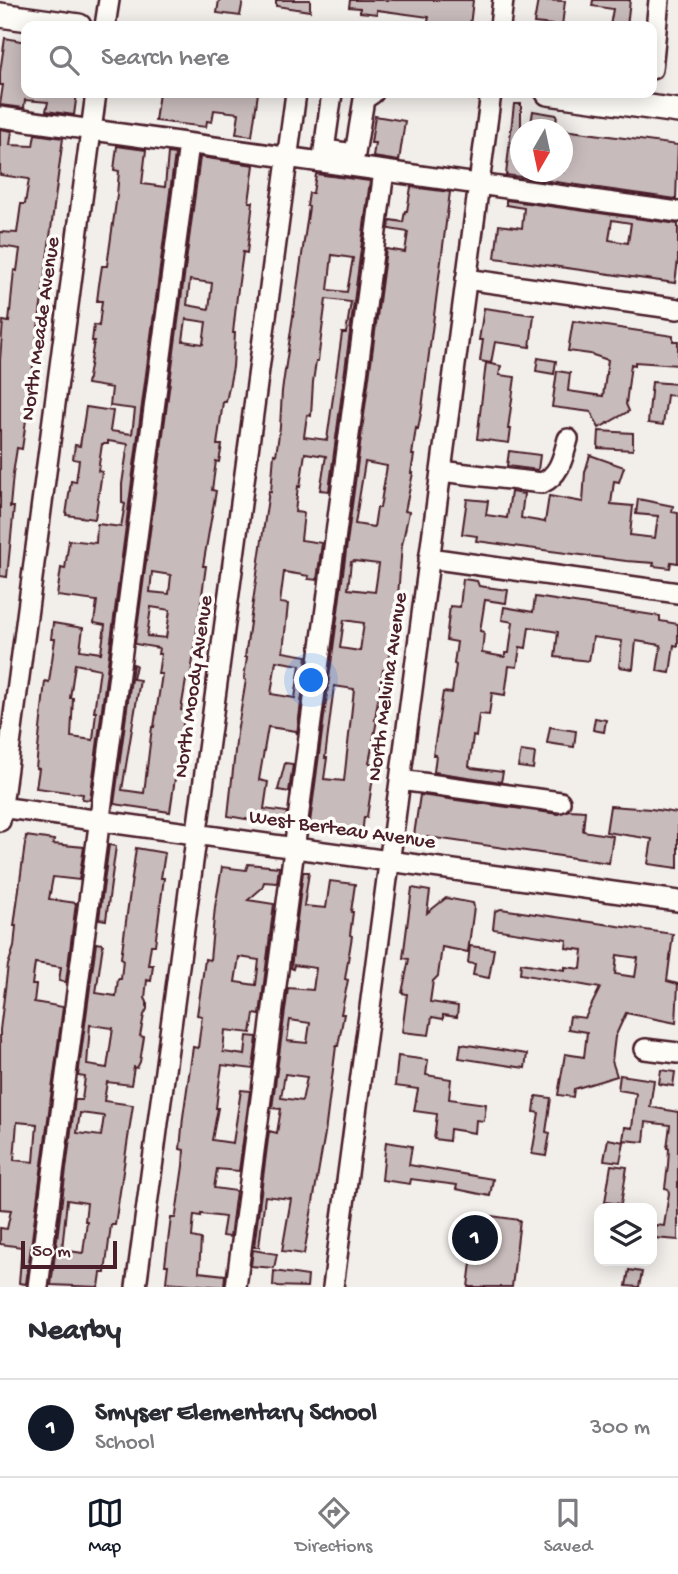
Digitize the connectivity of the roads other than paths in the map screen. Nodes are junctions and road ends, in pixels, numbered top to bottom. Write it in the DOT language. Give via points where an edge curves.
graph roads {
  1 [pos="108,0"];
  2 [pos="503,0"];
  3 [pos="659,0"];
  4 [pos="0,15"];
  5 [pos="43,21"];
  6 [pos="106,21"];
  7 [pos="501,21"];
  8 [pos="657,21"];
  9 [pos="95,98"];
  10 [pos="295,98"];
  11 [pos="331,98"];
  12 [pos="365,98"];
  13 [pos="490,98"];
  14 [pos="619,98"];
  15 [pos="648,100"];
  16 [pos="678,111"];
  17 [pos="0,117"];
  18 [pos="91,130"];
  19 [pos="189,144"];
  20 [pos="287,158"];
  21 [pos="354,161"];
  22 [pos="384,171"];
  23 [pos="479,184"];
  24 [pos="678,212"];
  25 [pos="466,279"];
  26 [pos="678,309"];
  27 [pos="568,439"];
  28 [pos="441,471"];
  29 [pos="429,558"];
  30 [pos="678,593"];
  31 [pos="400,780"];
  32 [pos="560,802"];
  33 [pos="1,811"];
  34 [pos="99,821"];
  35 [pos="198,834"];
  36 [pos="295,848"];
  37 [pos="389,861"];
  38 [pos="678,901"];
  39 [pos="645,1049"];
  40 [pos="678,1053"];
  41 [pos="38,1287"];
  42 [pos="136,1287"];
  43 [pos="236,1287"];
  44 [pos="332,1287"];
  1 -- 6 [label="street"];
  2 -- 7 [label="street"];
  3 -- 8 [label="street"];
  4 -- 5 [label="main road"];
  9 -- 18 [label="street, North Meade Avenue"];
  10 -- 20 [label="street, North Moody Avenue"];
  11 -- 21 [label="street" via="324,150"];
  12 -- 21 [label="street"];
  13 -- 23 [label="street, North Melvina Avenue"];
  14 -- 15 [label="main road"];
  15 -- 16 [label="main road"];
  17 -- 18 [label="street"];
  18 -- 19 [label="street"];
  18 -- 33 [label="street, North Meade Avenue"];
  19 -- 20 [label="street"];
  19 -- 34 [label="street"];
  20 -- 21 [label="street"];
  20 -- 35 [label="street, North Moody Avenue"];
  21 -- 22 [label="street"];
  22 -- 23 [label="street"];
  22 -- 36 [label="street"];
  23 -- 24 [label="street"];
  23 -- 25 [label="street, North Melvina Avenue"];
  25 -- 26 [label="street"];
  25 -- 28 [label="street, North Melvina Avenue"];
  27 -- 28 [label="street" via="557,471 542,483"];
  28 -- 29 [label="street, North Melvina Avenue"];
  29 -- 30 [label="street"];
  29 -- 31 [label="street, North Melvina Avenue"];
  31 -- 32 [label="street"];
  31 -- 37 [label="street, North Melvina Avenue"];
  33 -- 34 [label="street, West Berteau Avenue"];
  34 -- 35 [label="street, West Berteau Avenue"];
  34 -- 41 [label="street"];
  35 -- 36 [label="street, West Berteau Avenue"];
  35 -- 42 [label="street, North Moody Avenue"];
  36 -- 37 [label="street, West Berteau Avenue"];
  36 -- 43 [label="street"];
  37 -- 38 [label="street, West Berteau Avenue"];
  37 -- 44 [label="street, North Melvina Avenue"];
  39 -- 40 [label="street"];
}
